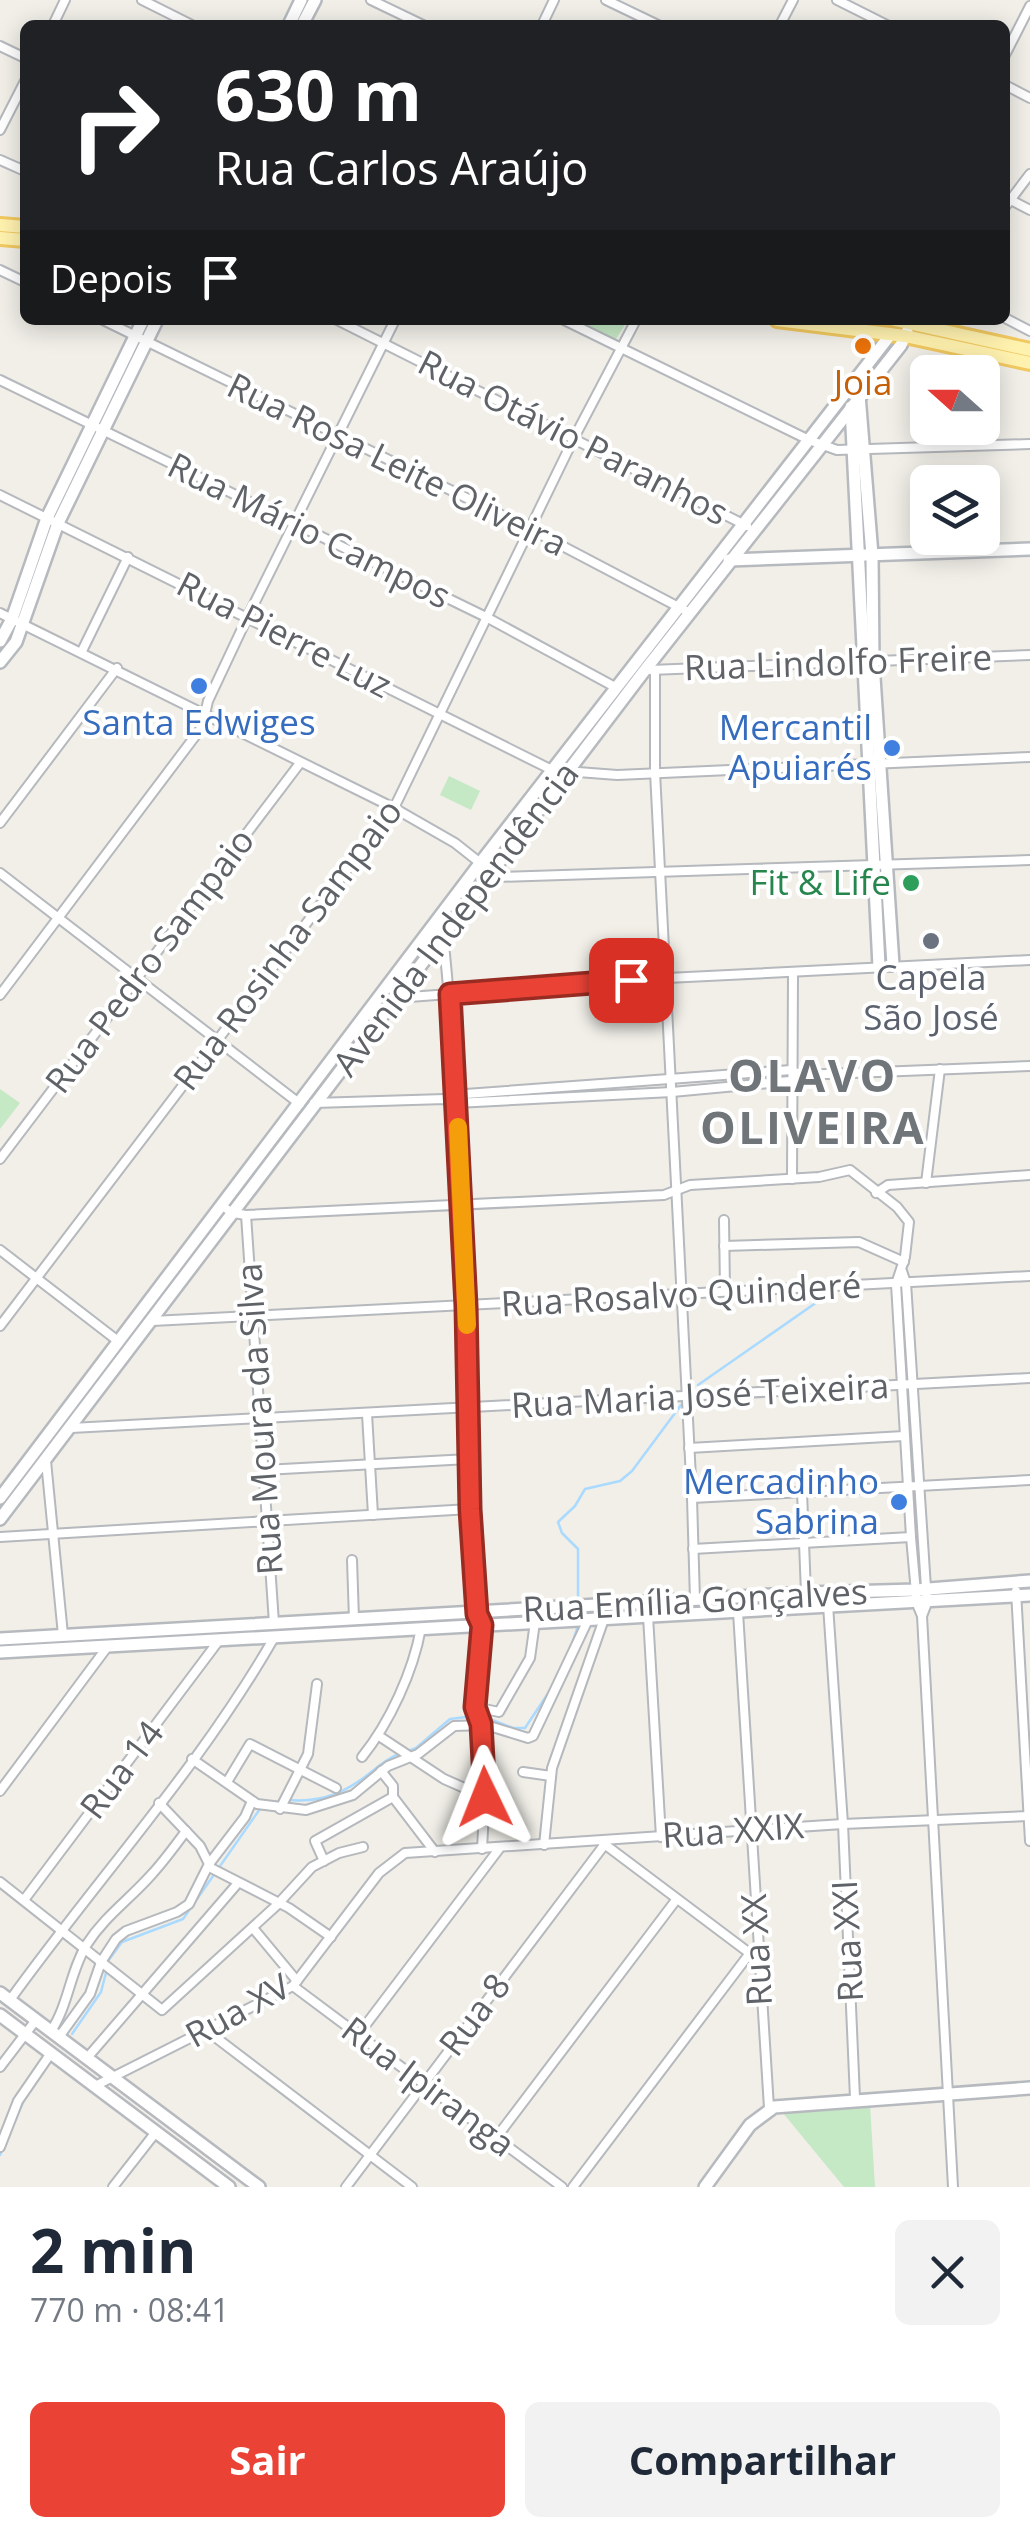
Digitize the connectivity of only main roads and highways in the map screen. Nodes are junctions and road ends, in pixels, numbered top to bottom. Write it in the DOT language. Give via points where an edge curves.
graph roads {
  1 [pos="142,325"];
  2 [pos="153,325"];
  3 [pos="867,325"];
  4 [pos="903,327"];
  5 [pos="141,339"];
  6 [pos="1030,350"];
  7 [pos="1030,363"];
  8 [pos="853,398"];
  9 [pos="815,443"];
  10 [pos="749,528"];
  11 [pos="1030,549"];
  12 [pos="866,555"];
  13 [pos="715,560"];
  14 [pos="732,560"];
  15 [pos="684,610"];
  16 [pos="12,619"];
  17 [pos="0,641"];
  18 [pos="0,662"];
  19 [pos="880,866"];
  20 [pos="438,931"];
  21 [pos="893,965"];
  22 [pos="879,966"];
  23 [pos="234,1211"];
  24 [pos="0,1498"];
  25 [pos="0,1519"];
  26 [pos="1030,1580"];
  27 [pos="1023,1596"];
  28 [pos="922,1600"];
  29 [pos="792,1601"];
  30 [pos="695,1607"];
  31 [pos="480,1619"];
  32 [pos="331,1627"];
  33 [pos="275,1630"];
  34 [pos="0,1639"];
  35 [pos="110,1639"];
  36 [pos="0,1652"];
  37 [pos="5,1997"];
  38 [pos="0,2015"];
  39 [pos="1030,2088"];
  40 [pos="128,2090"];
  41 [pos="118,2103"];
  42 [pos="229,2187"];
  43 [pos="259,2187"];
  44 [pos="705,2187"];
  1 -- 5 [label="main road"];
  2 -- 5 [label="main road"];
  3 -- 4 [label="main road"];
  4 -- 6 [label="main road"];
  4 -- 7 [label="main road"];
  4 -- 8 [label="main road, Avenida Independência"];
  4 -- 8 [label="main road" via="858,377"];
  5 -- 16 [label="main road"];
  8 -- 9 [label="main road, Avenida Independência"];
  8 -- 9 [label="main road, Avenida Independência"];
  8 -- 12 [label="main road"];
  9 -- 10 [label="main road, Avenida Independência"];
  10 -- 13 [label="main road, Avenida Independência"];
  10 -- 14 [label="main road, Avenida Independência"];
  11 -- 12 [label="main road"];
  12 -- 14 [label="main road"];
  12 -- 19 [label="main road"];
  13 -- 14 [label="main road"];
  13 -- 15 [label="main road, Avenida Independência"];
  14 -- 15 [label="main road, Avenida Independência"];
  15 -- 20 [label="main road, Avenida Independência" via="615,687 481,862"];
  15 -- 20 [label="main road, Avenida Independência" via="650,670"];
  16 -- 17 [label="main road"];
  16 -- 18 [label="main road" via="16,642"];
  19 -- 21 [label="main road"];
  19 -- 22 [label="main road"];
  20 -- 23 [label="main road, Avenida Independência" via="396,998"];
  20 -- 23 [label="main road, Avenida Independência" via="384,990 300,1104"];
  23 -- 24 [label="main road, Avenida Independência" via="118,1341"];
  23 -- 25 [label="main road, Avenida Independência"];
  26 -- 28 [label="main road, Rua Emília Gonçalves"];
  27 -- 28 [label="main road, Rua Emília Gonçalves"];
  28 -- 29 [label="main road, Rua Emília Gonçalves"];
  28 -- 29 [label="main road, Rua Emília Gonçalves" via="806,1593"];
  29 -- 30 [label="main road, Rua Emília Gonçalves"];
  29 -- 30 [label="main road, Rua Emília Gonçalves" via="738,1612"];
  30 -- 31 [label="main road, Rua Emília Gonçalves"];
  30 -- 31 [label="main road, Rua Emília Gonçalves" via="588,1620"];
  31 -- 32 [label="main road, Rua Emília Gonçalves" via="421,1628"];
  31 -- 32 [label="main road, Rua Emília Gonçalves" via="354,1619"];
  32 -- 33 [label="main road, Rua Emília Gonçalves"];
  33 -- 35 [label="main road, Rua Emília Gonçalves"];
  33 -- 35 [label="main road, Rua Emília Gonçalves" via="220,1639"];
  34 -- 35 [label="main road, Rua Emília Gonçalves"];
  35 -- 36 [label="main road, Rua Emília Gonçalves"];
  37 -- 40 [label="main road"];
  38 -- 41 [label="main road"];
  39 -- 44 [label="main road" via="769,2108"];
  40 -- 41 [label="main road"];
  40 -- 43 [label="main road"];
  41 -- 42 [label="main road"];
}
